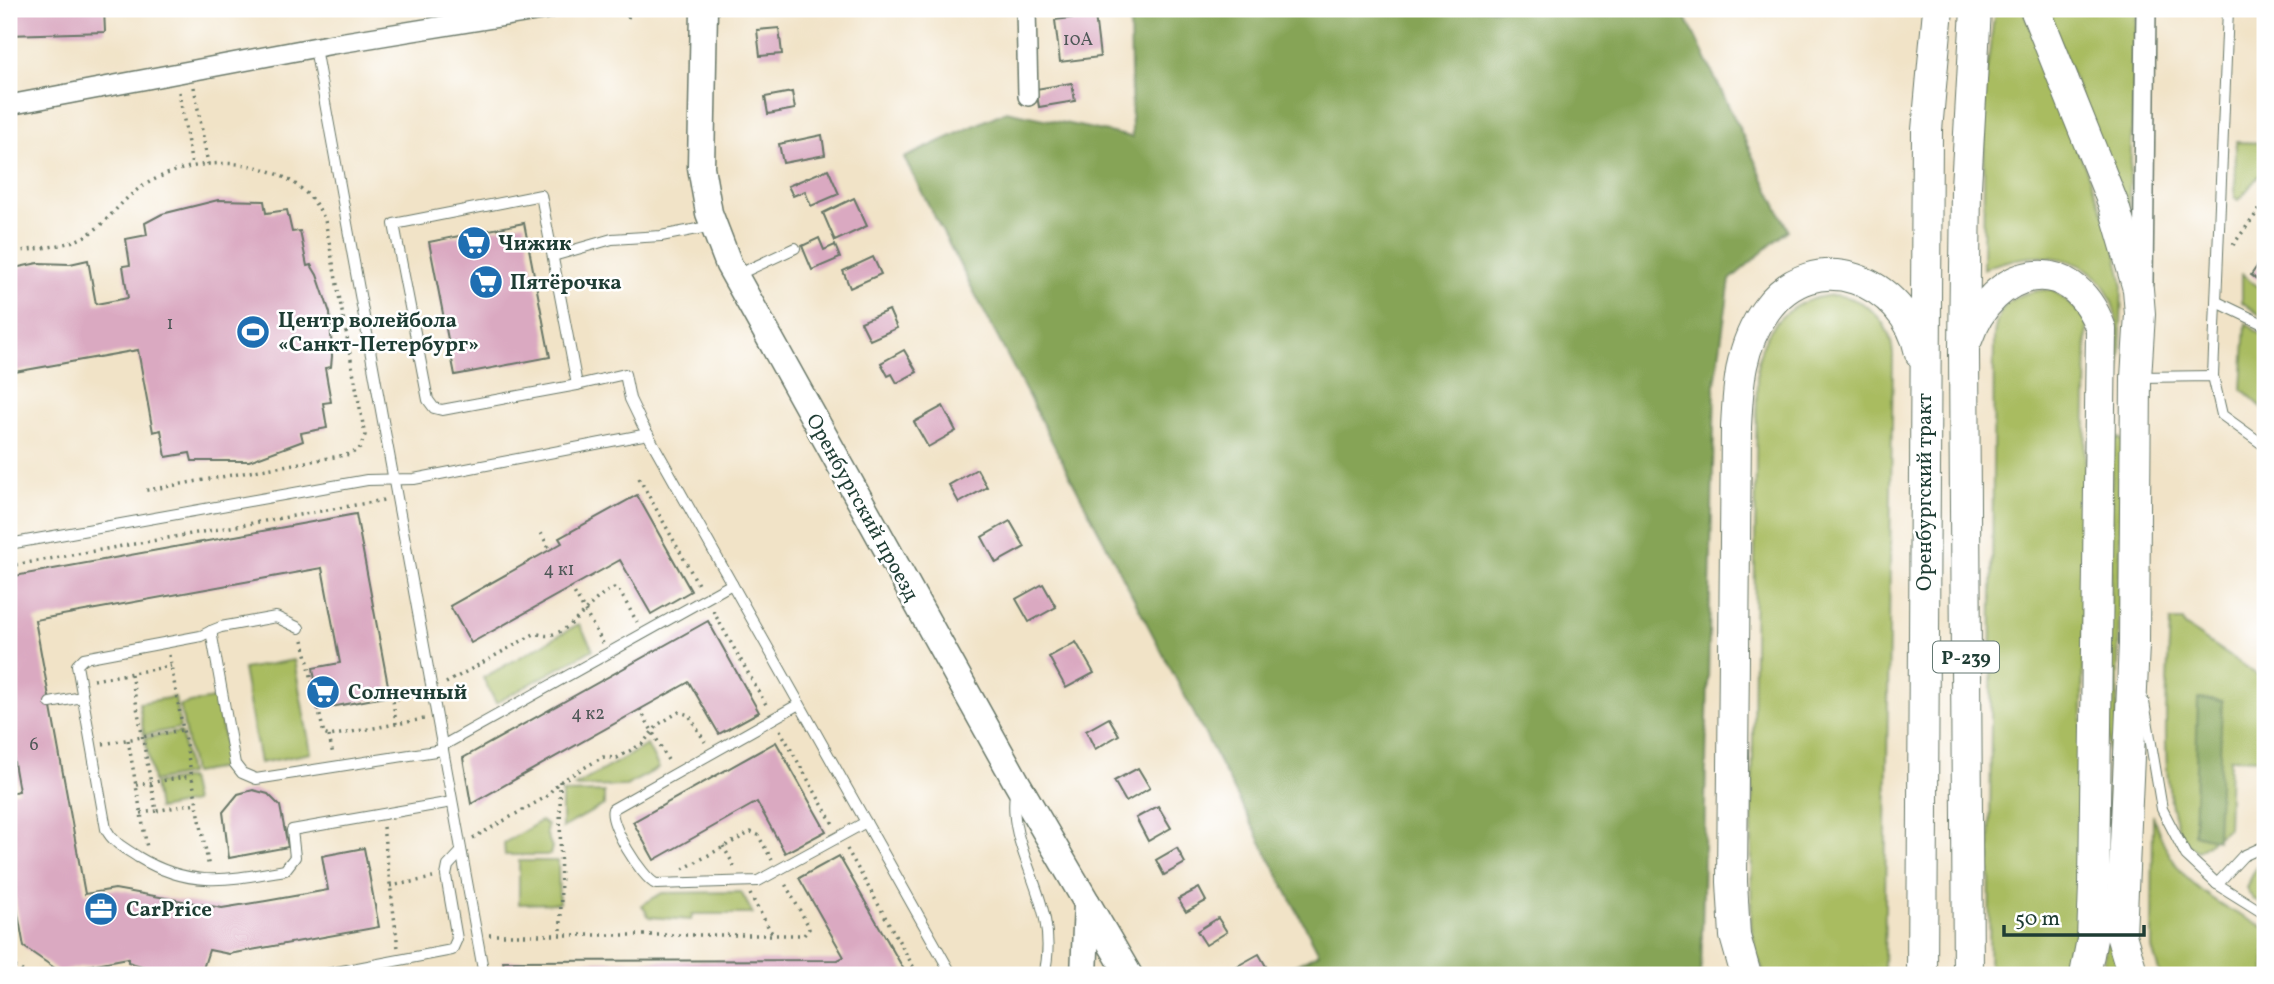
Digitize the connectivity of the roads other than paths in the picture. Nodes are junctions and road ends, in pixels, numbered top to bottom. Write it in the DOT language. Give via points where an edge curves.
graph roads {
  1 [pos="548,9"];
  2 [pos="704,9"];
  3 [pos="1026,9"];
  4 [pos="1938,9"];
  5 [pos="1976,9"];
  6 [pos="2035,9"];
  7 [pos="2146,9"];
  8 [pos="2228,9"];
  9 [pos="315,48"];
  10 [pos="1028,96"];
  11 [pos="9,105"];
  12 [pos="713,226"];
  13 [pos="795,247"];
  14 [pos="553,256"];
  15 [pos="735,276"];
  16 [pos="2217,302"];
  17 [pos="2140,314"];
  18 [pos="2265,325"];
  19 [pos="1964,350"];
  20 [pos="2213,376"];
  21 [pos="2136,377"];
  22 [pos="1925,382"];
  23 [pos="577,384"];
  24 [pos="648,434"];
  25 [pos="2265,446"];
  26 [pos="393,479"];
  27 [pos="9,544"];
  28 [pos="732,584"];
  29 [pos="299,628"];
  30 [pos="211,631"];
  31 [pos="2134,644"];
  32 [pos="82,697"];
  33 [pos="50,703"];
  34 [pos="799,704"];
  35 [pos="442,748"];
  36 [pos="1017,783"];
  37 [pos="452,802"];
  38 [pos="866,822"];
  39 [pos="2265,846"];
  40 [pos="461,852"];
  41 [pos="2217,884"];
  42 [pos="1087,902"];
  43 [pos="2265,914"];
  44 [pos="1922,970"];
  45 [pos="1968,970"];
  46 [pos="321,975"];
  47 [pos="484,975"];
  48 [pos="952,975"];
  49 [pos="1044,975"];
  50 [pos="1084,975"];
  51 [pos="1129,975"];
  52 [pos="1746,975"];
  53 [pos="2085,975"];
  54 [pos="2133,975"];
  1 -- 9 [label="street"];
  2 -- 12 [label="main road, Оренбургский проезд" via="702,167"];
  3 -- 10 [label="street"];
  4 -- 22 [label="main road, Оренбургский тракт / Р-239" via="1927,130"];
  5 -- 19 [label="main road, Оренбургский тракт / Р-239" via="1966,187"];
  6 -- 17 [label="main road" via="2113,203 2138,289"];
  7 -- 17 [label="street"];
  8 -- 16 [label="lane"];
  9 -- 11 [label="street"];
  9 -- 26 [label="lane"];
  12 -- 14 [label="lane" via="612,239"];
  12 -- 15 [label="main road, Оренбургский проезд"];
  13 -- 15 [label="lane"];
  14 -- 23 [label="lane"];
  14 -- 23 [label="lane" via="541,195 394,224 428,400 434,408"];
  15 -- 36 [label="main road, Оренбургский проезд"];
  16 -- 18 [label="lane"];
  16 -- 20 [label="lane"];
  17 -- 21 [label="main road"];
  19 -- 45 [label="main road, Оренбургский тракт / Р-239"];
  19 -- 53 [label="main road" via="1985,303 2025,276 2040,274 2072,285 2095,311 2101,329 2094,871 2092,939"];
  20 -- 21 [label="lane"];
  20 -- 25 [label="lane" via="2221,415"];
  21 -- 31 [label="main road"];
  22 -- 44 [label="main road, Оренбургский тракт / Р-239"];
  22 -- 52 [label="main road" via="1919,349 1903,314 1888,298 1854,277 1832,275 1797,282 1768,307 1742,359 1736,427 1732,882 1735,936"];
  23 -- 24 [label="lane" via="625,374 630,399"];
  24 -- 26 [label="lane" via="414,479"];
  24 -- 28 [label="lane"];
  26 -- 27 [label="lane"];
  26 -- 35 [label="lane"];
  28 -- 34 [label="lane"];
  28 -- 35 [label="lane"];
  29 -- 30 [label="lane" via="276,617"];
  30 -- 32 [label="lane" via="81,659 77,665"];
  30 -- 35 [label="lane" via="235,764 248,777"];
  31 -- 41 [label="lane" via="2162,809 2186,855"];
  31 -- 54 [label="main road" via="2121,935"];
  32 -- 33 [label="lane"];
  32 -- 37 [label="lane" via="108,835 168,873 214,882 285,870 295,857 289,831"];
  34 -- 38 [label="lane"];
  34 -- 38 [label="lane" via="616,806 611,815 643,875 656,884 758,881"];
  35 -- 37 [label="lane"];
  36 -- 42 [label="main road, Оренбургский проезд"];
  36 -- 49 [label="lane" via="1017,824 1048,933"];
  37 -- 40 [label="lane"];
  38 -- 48 [label="lane"];
  39 -- 41 [label="lane" via="2243,856"];
  40 -- 46 [label="lane" via="448,866 446,876 457,944 449,952"];
  40 -- 47 [label="lane"];
  41 -- 43 [label="lane"];
  42 -- 50 [label="main road"];
  42 -- 51 [label="main road, Оренбургский проезд"];
}
